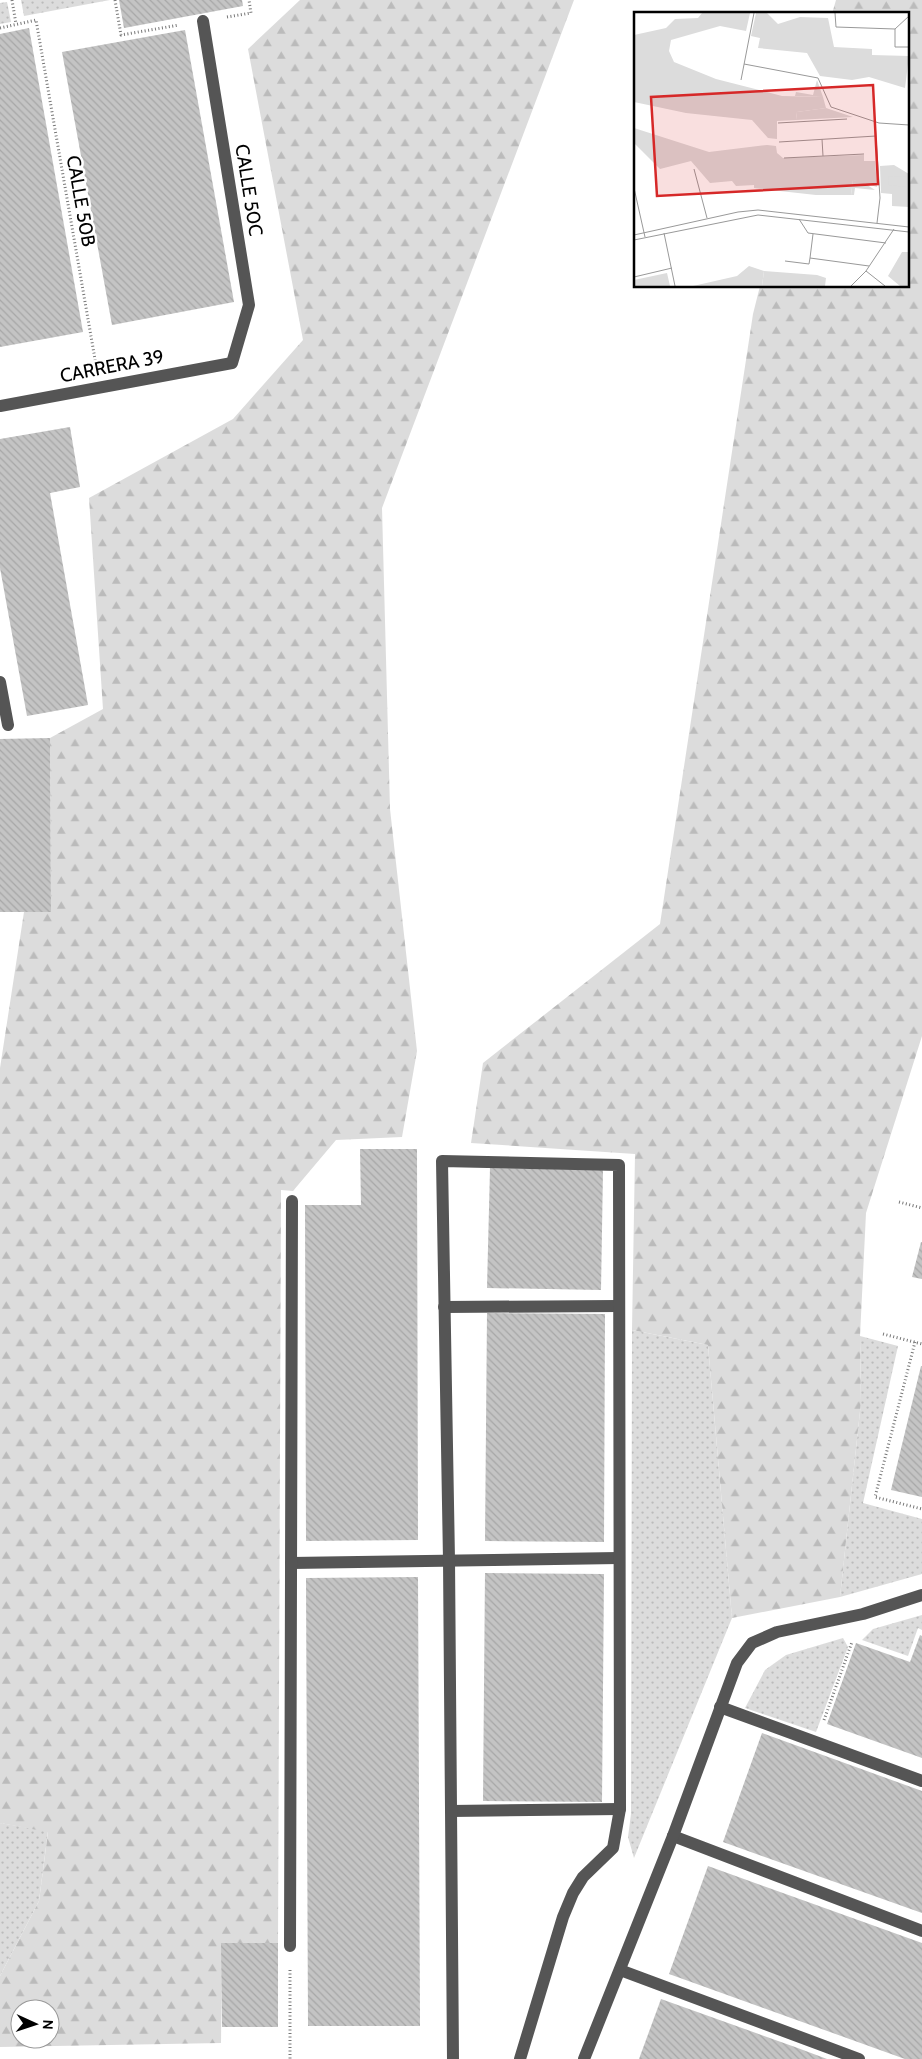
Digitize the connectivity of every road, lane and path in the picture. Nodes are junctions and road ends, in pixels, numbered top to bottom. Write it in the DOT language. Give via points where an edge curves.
graph roads {
  1 [pos="12,0"];
  2 [pos="115,0"];
  3 [pos="248,0"];
  4 [pos="251,13"];
  5 [pos="203,21"];
  6 [pos="16,24"];
  7 [pos="0,28"];
  8 [pos="121,35"];
  9 [pos="232,363"];
  10 [pos="100,388"];
  11 [pos="0,406"];
  12 [pos="0,682"];
  13 [pos="8,725"];
  14 [pos="292,1201"];
  15 [pos="899,1202"];
  16 [pos="922,1208"];
  17 [pos="618,1306"];
  18 [pos="444,1307"];
  19 [pos="883,1334"];
  20 [pos="915,1342"];
  21 [pos="922,1344"];
  22 [pos="922,1509"];
  23 [pos="618,1558"];
  24 [pos="449,1560"];
  25 [pos="291,1563"];
  26 [pos="922,1594"];
  27 [pos="862,1614"];
  28 [pos="720,1707"];
  29 [pos="816,1742"];
  30 [pos="922,1781"];
  31 [pos="620,1809"];
  32 [pos="451,1811"];
  33 [pos="673,1836"];
  34 [pos="922,1930"];
  35 [pos="290,1946"];
  36 [pos="620,1970"];
  37 [pos="290,2059"];
  38 [pos="453,2059"];
  39 [pos="520,2059"];
  40 [pos="584,2059"];
  41 [pos="859,2059"];
  1 -- 6 [label="path"];
  2 -- 8 [label="path"];
  3 -- 4 [label="path"];
  5 -- 9 [label="street, CALLE 50C" via="249,305"];
  6 -- 7 [label="path"];
  6 -- 10 [label="path, CALLE 50B" via="36,20"];
  9 -- 10 [label="street, CARRERA 39"];
  10 -- 11 [label="street, CARRERA 39"];
  12 -- 13 [label="street"];
  14 -- 25 [label="street"];
  15 -- 16 [label="path"];
  17 -- 18 [label="street"];
  17 -- 18 [label="street" via="619,1165 442,1161"];
  17 -- 23 [label="street"];
  18 -- 24 [label="street"];
  19 -- 20 [label="path"];
  20 -- 21 [label="path"];
  20 -- 22 [label="path" via="876,1497"];
  23 -- 24 [label="street"];
  23 -- 31 [label="street"];
  24 -- 25 [label="street"];
  24 -- 32 [label="street"];
  25 -- 35 [label="street"];
  26 -- 27 [label="street"];
  27 -- 28 [label="street" via="777,1632 752,1643 736,1663"];
  27 -- 29 [label="path"];
  28 -- 29 [label="street"];
  28 -- 33 [label="street"];
  29 -- 30 [label="street"];
  31 -- 32 [label="street"];
  31 -- 39 [label="street" via="613,1848 583,1878 563,1917"];
  32 -- 38 [label="street"];
  33 -- 34 [label="street"];
  33 -- 36 [label="street"];
  35 -- 37 [label="path"];
  36 -- 40 [label="street"];
  36 -- 41 [label="street"];
}
